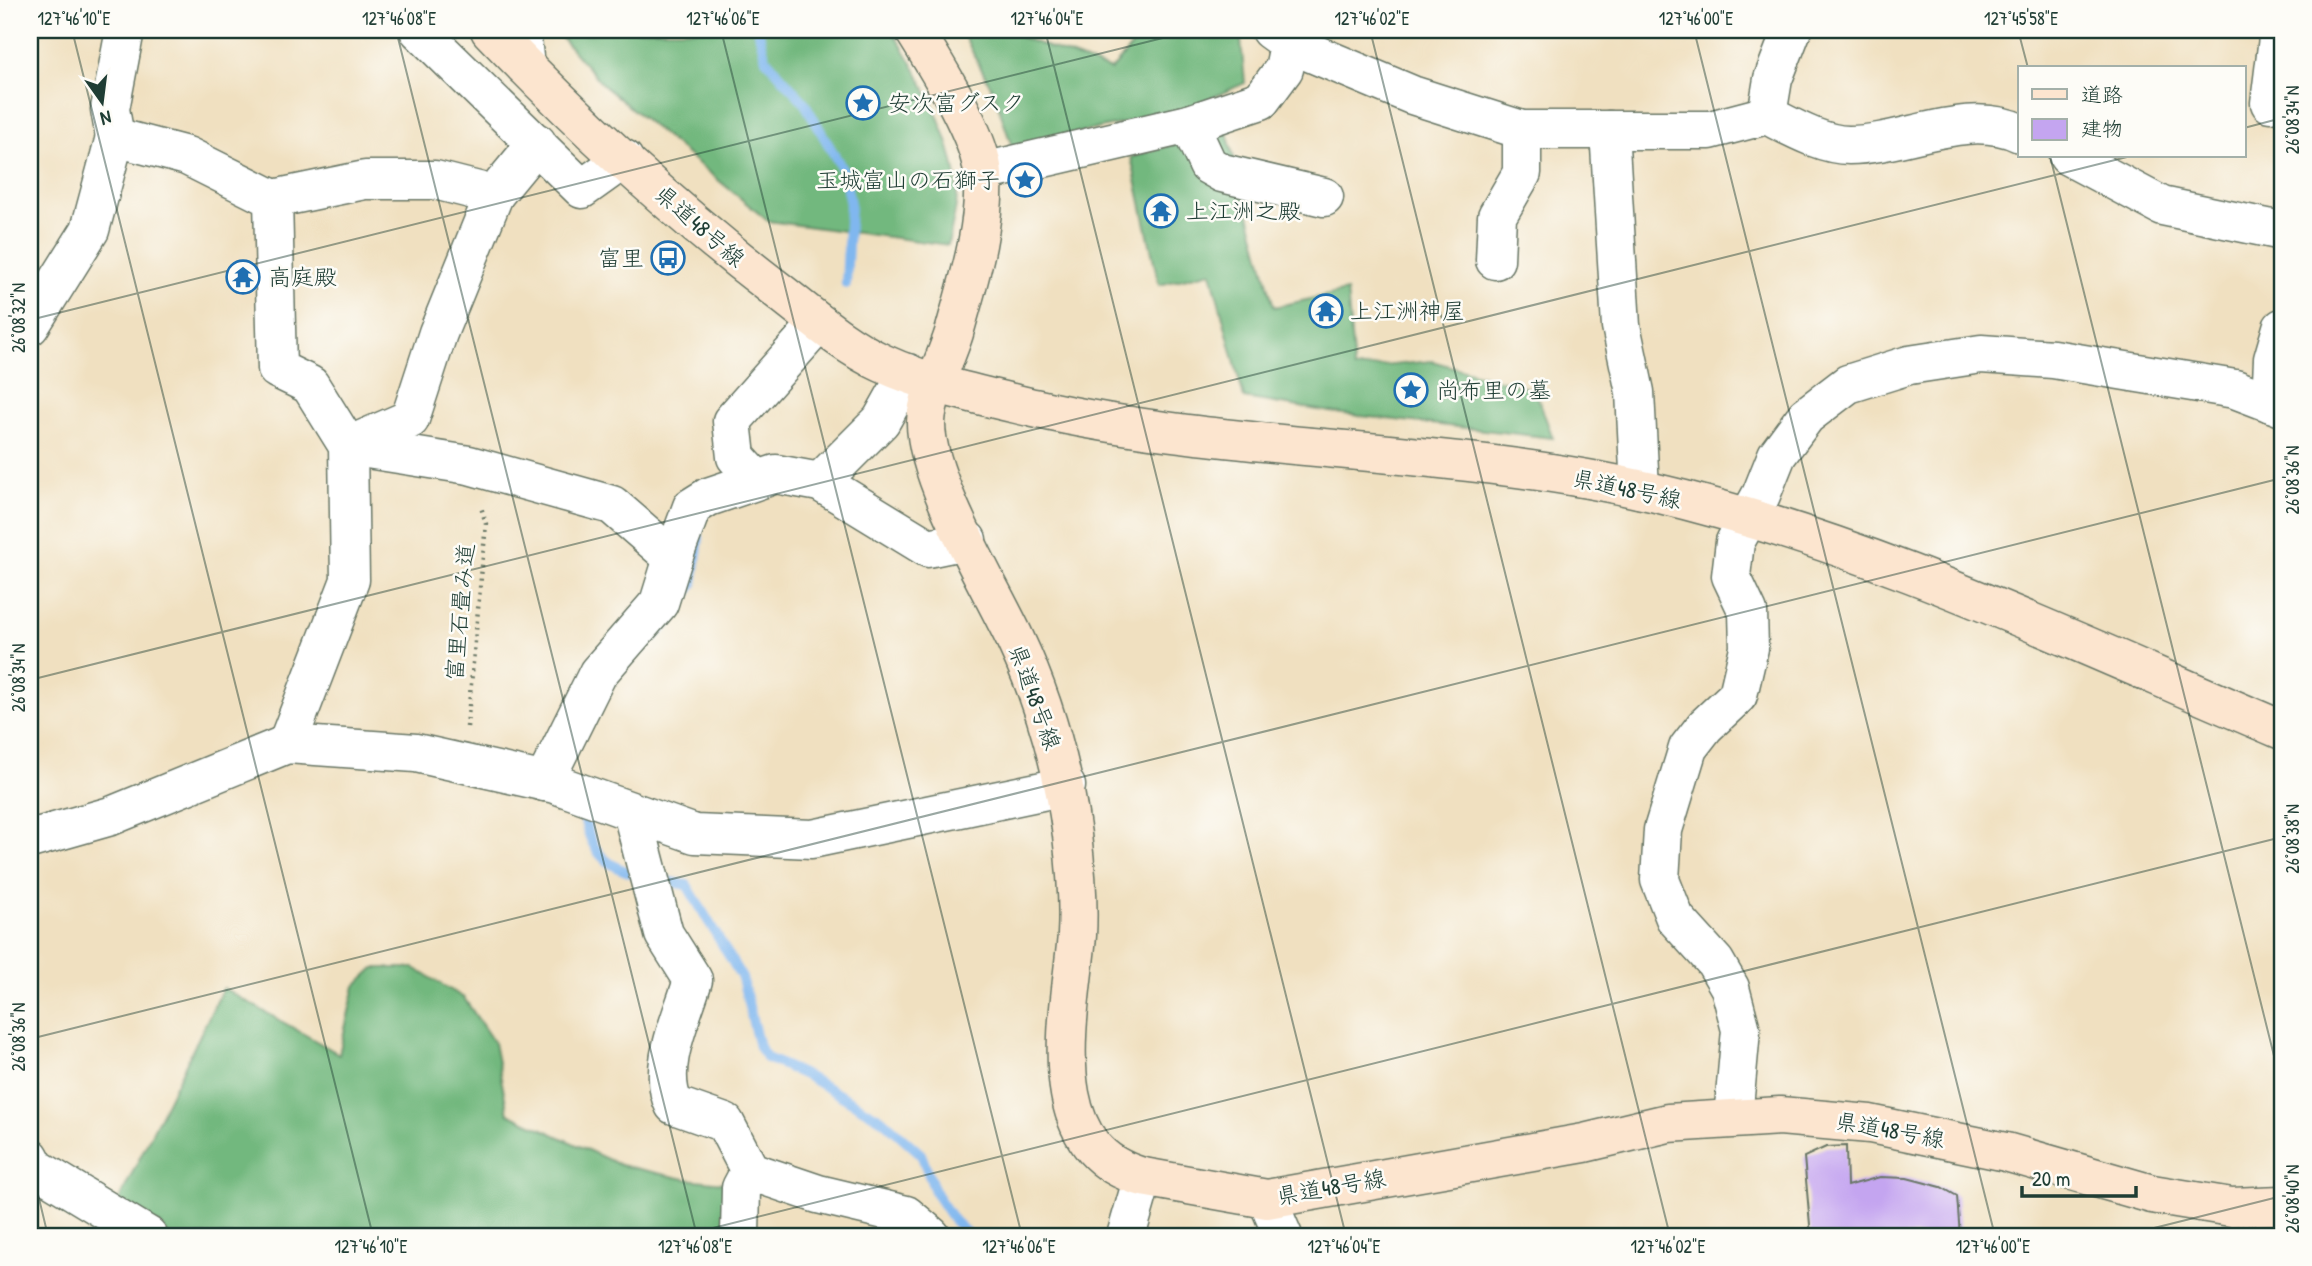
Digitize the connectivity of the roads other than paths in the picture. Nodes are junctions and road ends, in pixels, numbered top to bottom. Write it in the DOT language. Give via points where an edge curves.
graph roads {
  1 [pos="125,30"];
  2 [pos="419,30"];
  3 [pos="490,30"];
  4 [pos="914,30"];
  5 [pos="1792,30"];
  6 [pos="2279,30"];
  7 [pos="1284,34"];
  8 [pos="523,48"];
  9 [pos="2270,103"];
  10 [pos="1767,115"];
  11 [pos="1189,124"];
  12 [pos="1522,130"];
  13 [pos="1609,130"];
  14 [pos="2018,132"];
  15 [pos="116,137"];
  16 [pos="537,143"];
  17 [pos="2072,158"];
  18 [pos="624,159"];
  19 [pos="983,172"];
  20 [pos="494,195"];
  21 [pos="1324,197"];
  22 [pos="273,199"];
  23 [pos="2282,230"];
  24 [pos="1496,260"];
  25 [pos="819,323"];
  26 [pos="30,326"];
  27 [pos="2282,328"];
  28 [pos="923,378"];
  29 [pos="2277,405"];
  30 [pos="348,446"];
  31 [pos="766,477"];
  32 [pos="819,481"];
  33 [pos="1640,489"];
  34 [pos="1748,516"];
  35 [pos="967,540"];
  36 [pos="673,558"];
  37 [pos="2282,730"];
  38 [pos="287,744"];
  39 [pos="549,783"];
  40 [pos="1066,786"];
  41 [pos="619,807"];
  42 [pos="30,839"];
  43 [pos="1733,1118"];
  44 [pos="30,1157"];
  45 [pos="750,1171"];
  46 [pos="1143,1177"];
  47 [pos="1267,1199"];
  48 [pos="2282,1205"];
  49 [pos="148,1236"];
  50 [pos="740,1236"];
  51 [pos="931,1236"];
  52 [pos="1126,1236"];
  53 [pos="1283,1236"];
  1 -- 15 [label="street" via="110,109"];
  2 -- 16 [label="street"];
  3 -- 8 [label="main road, 県道48号線"];
  4 -- 19 [label="main road" via="951,91"];
  5 -- 10 [label="street" via="1773,79"];
  6 -- 9 [label="street"];
  7 -- 11 [label="street" via="1284,69 1261,100"];
  7 -- 12 [label="street" via="1412,95"];
  8 -- 18 [label="main road, 県道48号線"];
  10 -- 13 [label="street" via="1710,130"];
  10 -- 14 [label="street" via="1802,132 1847,145 1955,128 2002,125"];
  11 -- 19 [label="street"];
  11 -- 21 [label="street" via="1208,165 1222,173"];
  12 -- 13 [label="street"];
  12 -- 24 [label="street" via="1522,173 1497,216"];
  13 -- 33 [label="street" via="1621,326 1635,392"];
  15 -- 22 [label="street" via="187,156"];
  15 -- 26 [label="street" via="90,230"];
  16 -- 18 [label="street" via="582,189"];
  16 -- 20 [label="street"];
  17 -- 23 [label="street" via="2162,206"];
  18 -- 25 [label="main road, 県道48号線" via="711,240"];
  19 -- 28 [label="main road" via="979,237"];
  20 -- 22 [label="street" via="435,180 365,180"];
  20 -- 30 [label="street" via="438,333 410,419"];
  22 -- 30 [label="street" via="277,369 310,385"];
  25 -- 28 [label="main road, 県道48号線" via="880,362"];
  25 -- 31 [label="street" via="732,421 736,457"];
  27 -- 29 [label="street" via="2273,359"];
  28 -- 32 [label="street"];
  28 -- 33 [label="main road, 県道48号線" via="1094,421 1454,460"];
  28 -- 35 [label="main road, 県道48号線" via="931,454 940,485"];
  29 -- 34 [label="street" via="2235,389 2053,359 1981,354 1909,365 1848,384 1806,416 1777,455"];
  30 -- 36 [label="street" via="469,466 612,505"];
  30 -- 38 [label="street" via="350,580"];
  31 -- 32 [label="street"];
  31 -- 36 [label="street" via="692,507"];
  32 -- 35 [label="street" via="928,548"];
  33 -- 34 [label="main road, 県道48号線"];
  34 -- 37 [label="main road, 県道48号線" via="1974,600"];
  34 -- 43 [label="street" via="1735,542 1731,576 1748,612 1749,648 1738,695 1688,748 1663,830 1660,880 1675,918 1716,962 1730,988 1741,1030"];
  35 -- 40 [label="main road, 県道48号線" via="1017,643"];
  36 -- 39 [label="street" via="659,603 598,673"];
  38 -- 39 [label="street" via="416,753"];
  38 -- 42 [label="street" via="111,816"];
  39 -- 41 [label="street"];
  40 -- 41 [label="street" via="812,839 695,834"];
  40 -- 46 [label="main road, 県道48号線" via="1076,871 1077,931 1065,1060 1078,1127 1097,1155"];
  41 -- 45 [label="street" via="642,851 664,934 693,980 666,1088 674,1105 725,1123"];
  43 -- 47 [label="main road, 県道48号線" via="1668,1123 1584,1143"];
  43 -- 48 [label="main road, 県道48号線" via="1787,1116 1870,1124 2006,1152 2152,1194 2231,1207"];
  44 -- 49 [label="street" via="36,1168"];
  45 -- 50 [label="street" via="741,1188"];
  45 -- 51 [label="street" via="818,1194 906,1215"];
  46 -- 47 [label="main road, 県道48号線"];
  46 -- 52 [label="street"];
  47 -- 53 [label="street"];
}
